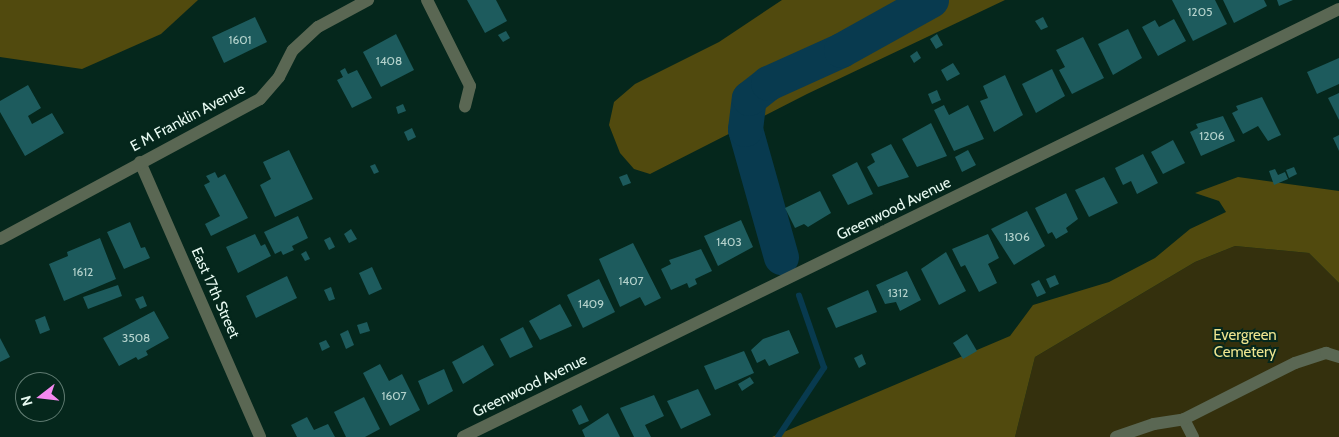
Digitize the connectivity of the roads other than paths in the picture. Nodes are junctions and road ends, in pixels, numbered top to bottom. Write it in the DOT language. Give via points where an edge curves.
graph roads {
  1 [pos="368,0"];
  2 [pos="427,0"];
  3 [pos="1339,10"];
  4 [pos="465,106"];
  5 [pos="140,162"];
  6 [pos="1,236"];
  7 [pos="1339,357"];
  8 [pos="1184,419"];
  9 [pos="260,437"];
  10 [pos="463,437"];
  11 [pos="1116,437"];
  12 [pos="1193,437"];
  1 -- 5 [label="street, E M Franklin Avenue" via="318,27 293,50 279,78 260,99"];
  2 -- 4 [label="street" via="470,86"];
  3 -- 10 [label="street, Greenwood Avenue"];
  5 -- 6 [label="street, E M Franklin Avenue"];
  5 -- 9 [label="street, East 17th Street"];
  7 -- 8 [label="street" via="1326,353 1295,363"];
  8 -- 11 [label="street" via="1154,424"];
  8 -- 12 [label="street"];
}
